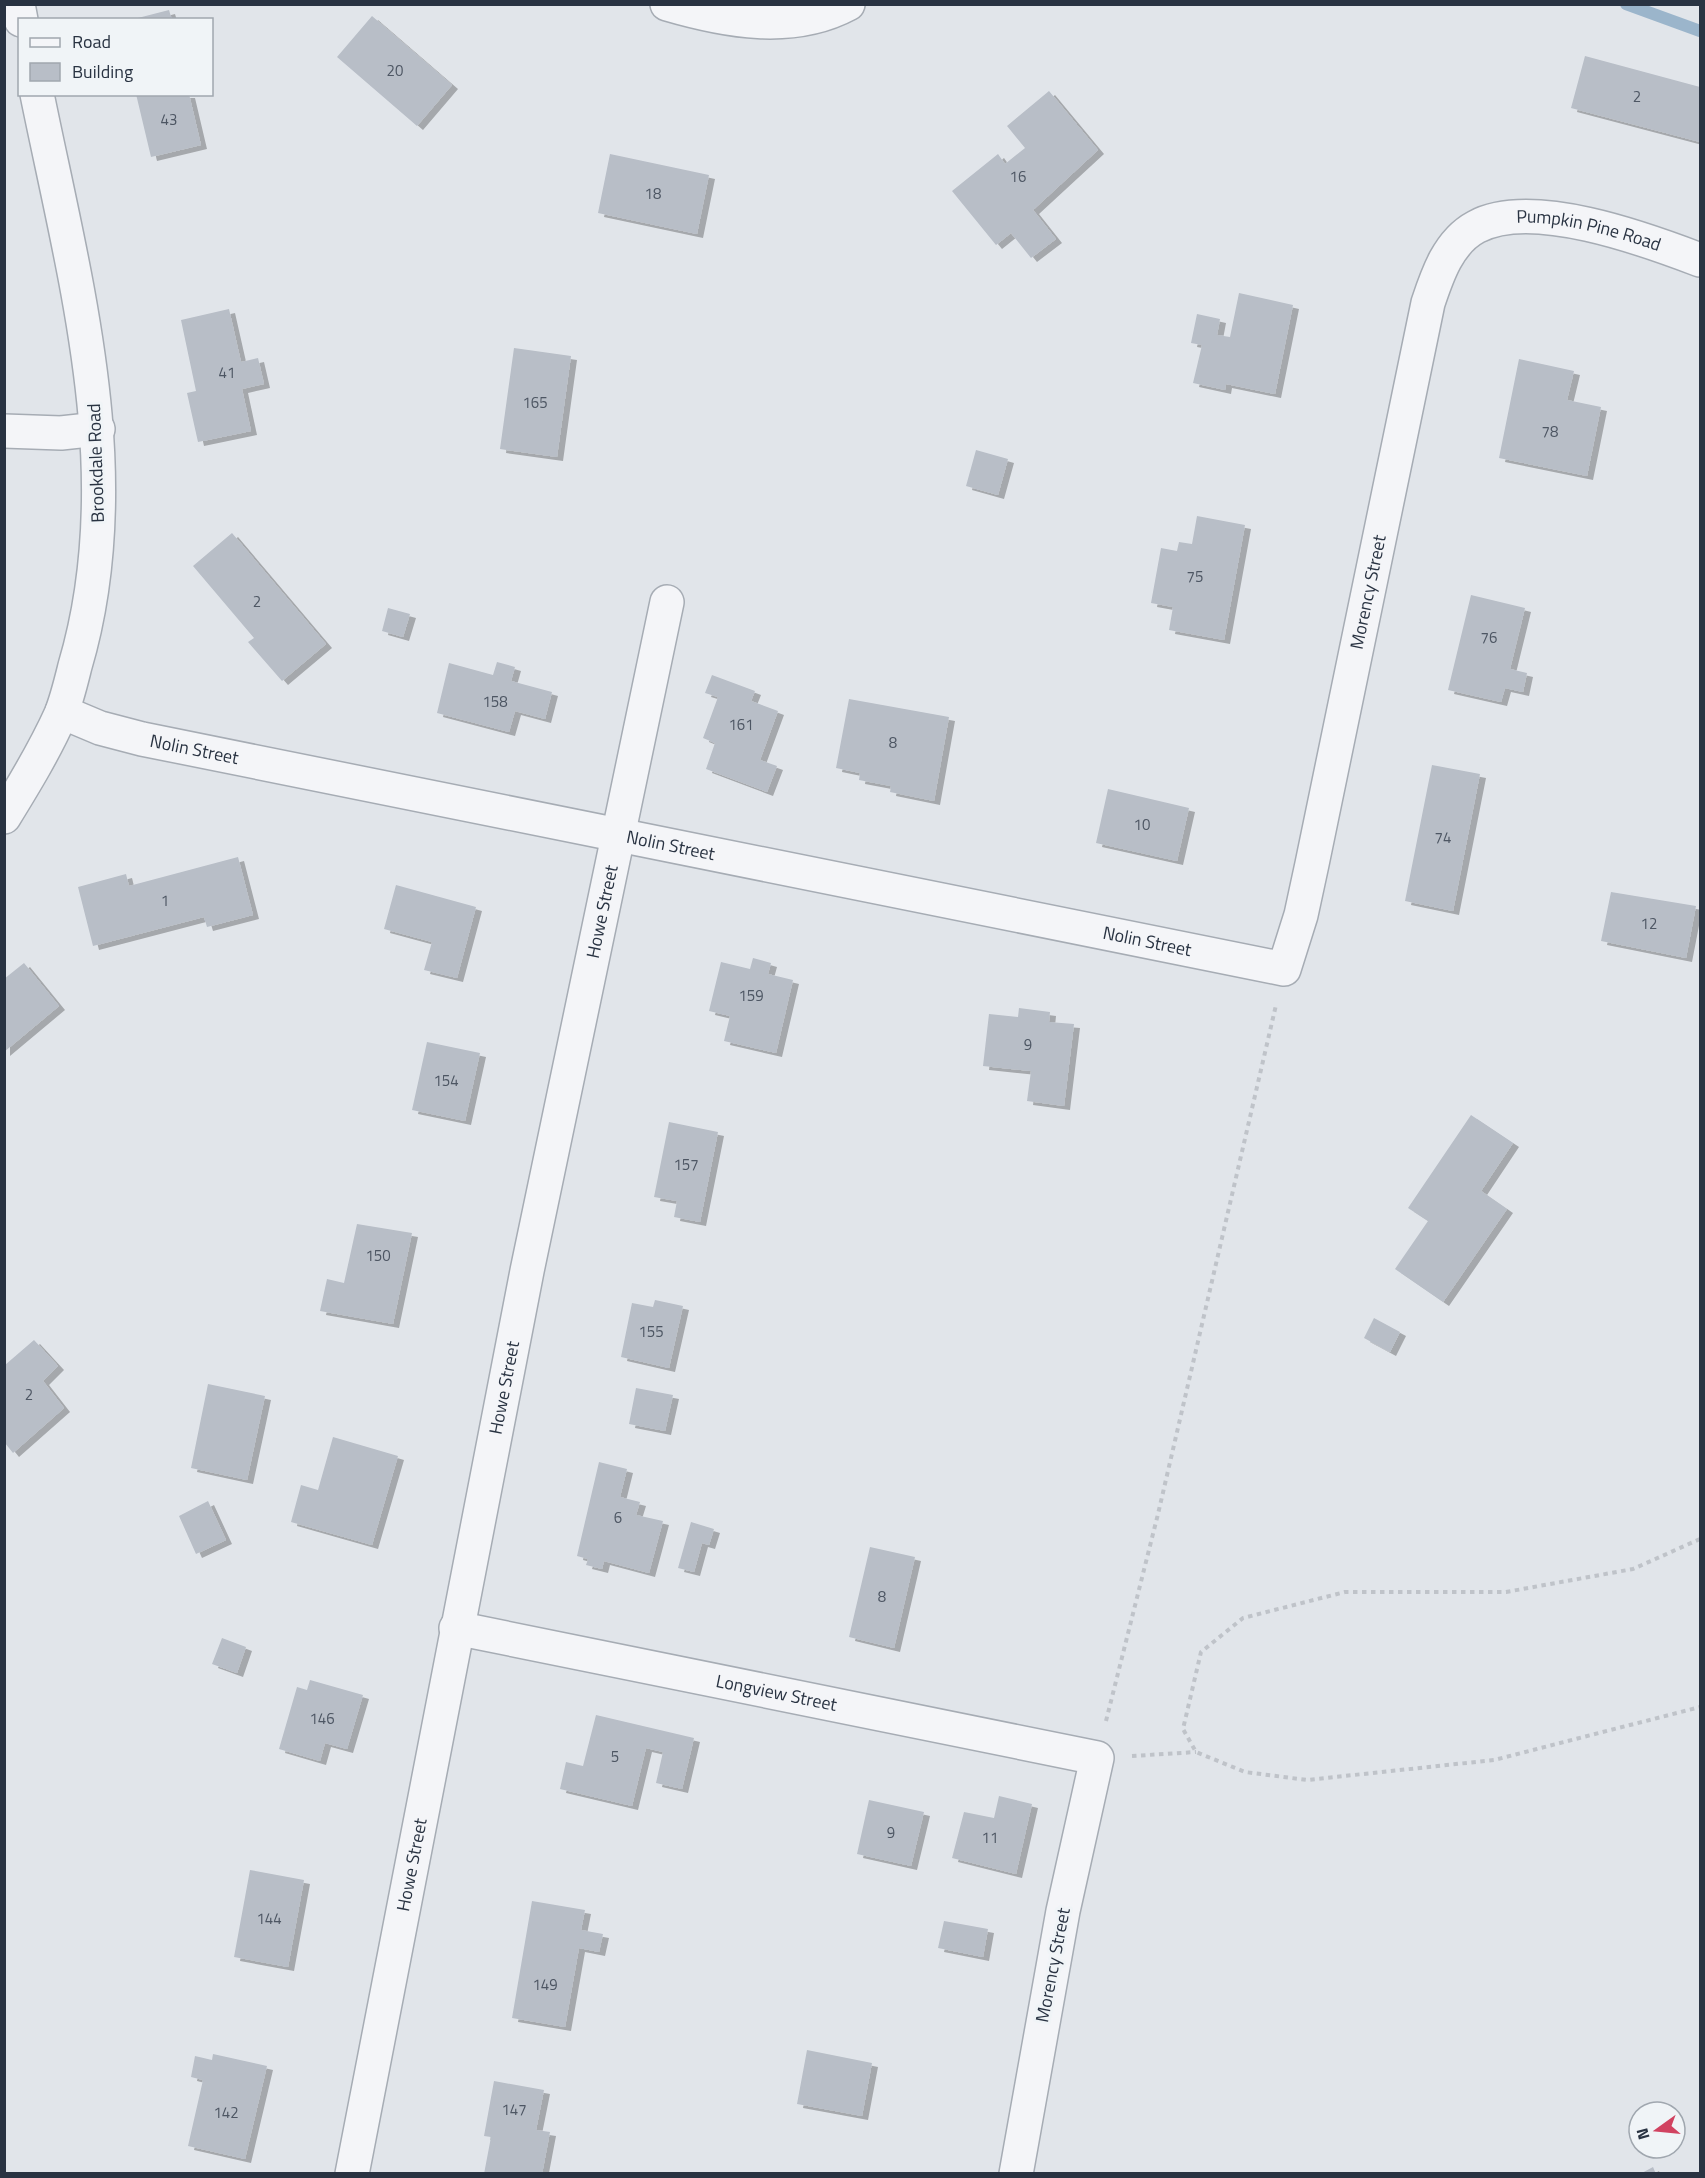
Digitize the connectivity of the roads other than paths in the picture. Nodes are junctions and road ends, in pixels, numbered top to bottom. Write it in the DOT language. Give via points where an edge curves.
graph roads {
  1 [pos="667,4"];
  2 [pos="848,4"];
  3 [pos="37,96"];
  4 [pos="1475,228"];
  5 [pos="1701,260"];
  6 [pos="98,429"];
  7 [pos="4,431"];
  8 [pos="667,603"];
  9 [pos="62,712"];
  10 [pos="4,817"];
  11 [pos="621,835"];
  12 [pos="1284,969"];
  13 [pos="456,1629"];
  14 [pos="1096,1758"];
  15 [pos="352,2174"];
  16 [pos="1016,2174"];
  1 -- 2 [label="street" via="717,18 756,22 801,19"];
  3 -- 6 [label="street, Brookdale Road" via="72,267"];
  4 -- 5 [label="street, Pumpkin Pine Road" via="1526,216 1559,219 1654,243"];
  4 -- 12 [label="street, Morency Street" via="1448,256 1428,303 1301,915"];
  6 -- 7 [label="street" via="61,433"];
  6 -- 9 [label="street, Brookdale Road" via="98,537 93,592"];
  8 -- 11 [label="street, Howe Street"];
  9 -- 10 [label="street, Brookdale Road" via="36,766"];
  9 -- 11 [label="street, Nolin Street" via="100,728 142,739"];
  11 -- 12 [label="street, Nolin Street"];
  11 -- 13 [label="street, Howe Street" via="527,1271"];
  13 -- 14 [label="street, Longview Street"];
  13 -- 15 [label="street, Howe Street"];
  14 -- 16 [label="street, Morency Street" via="1063,1911"];
}
